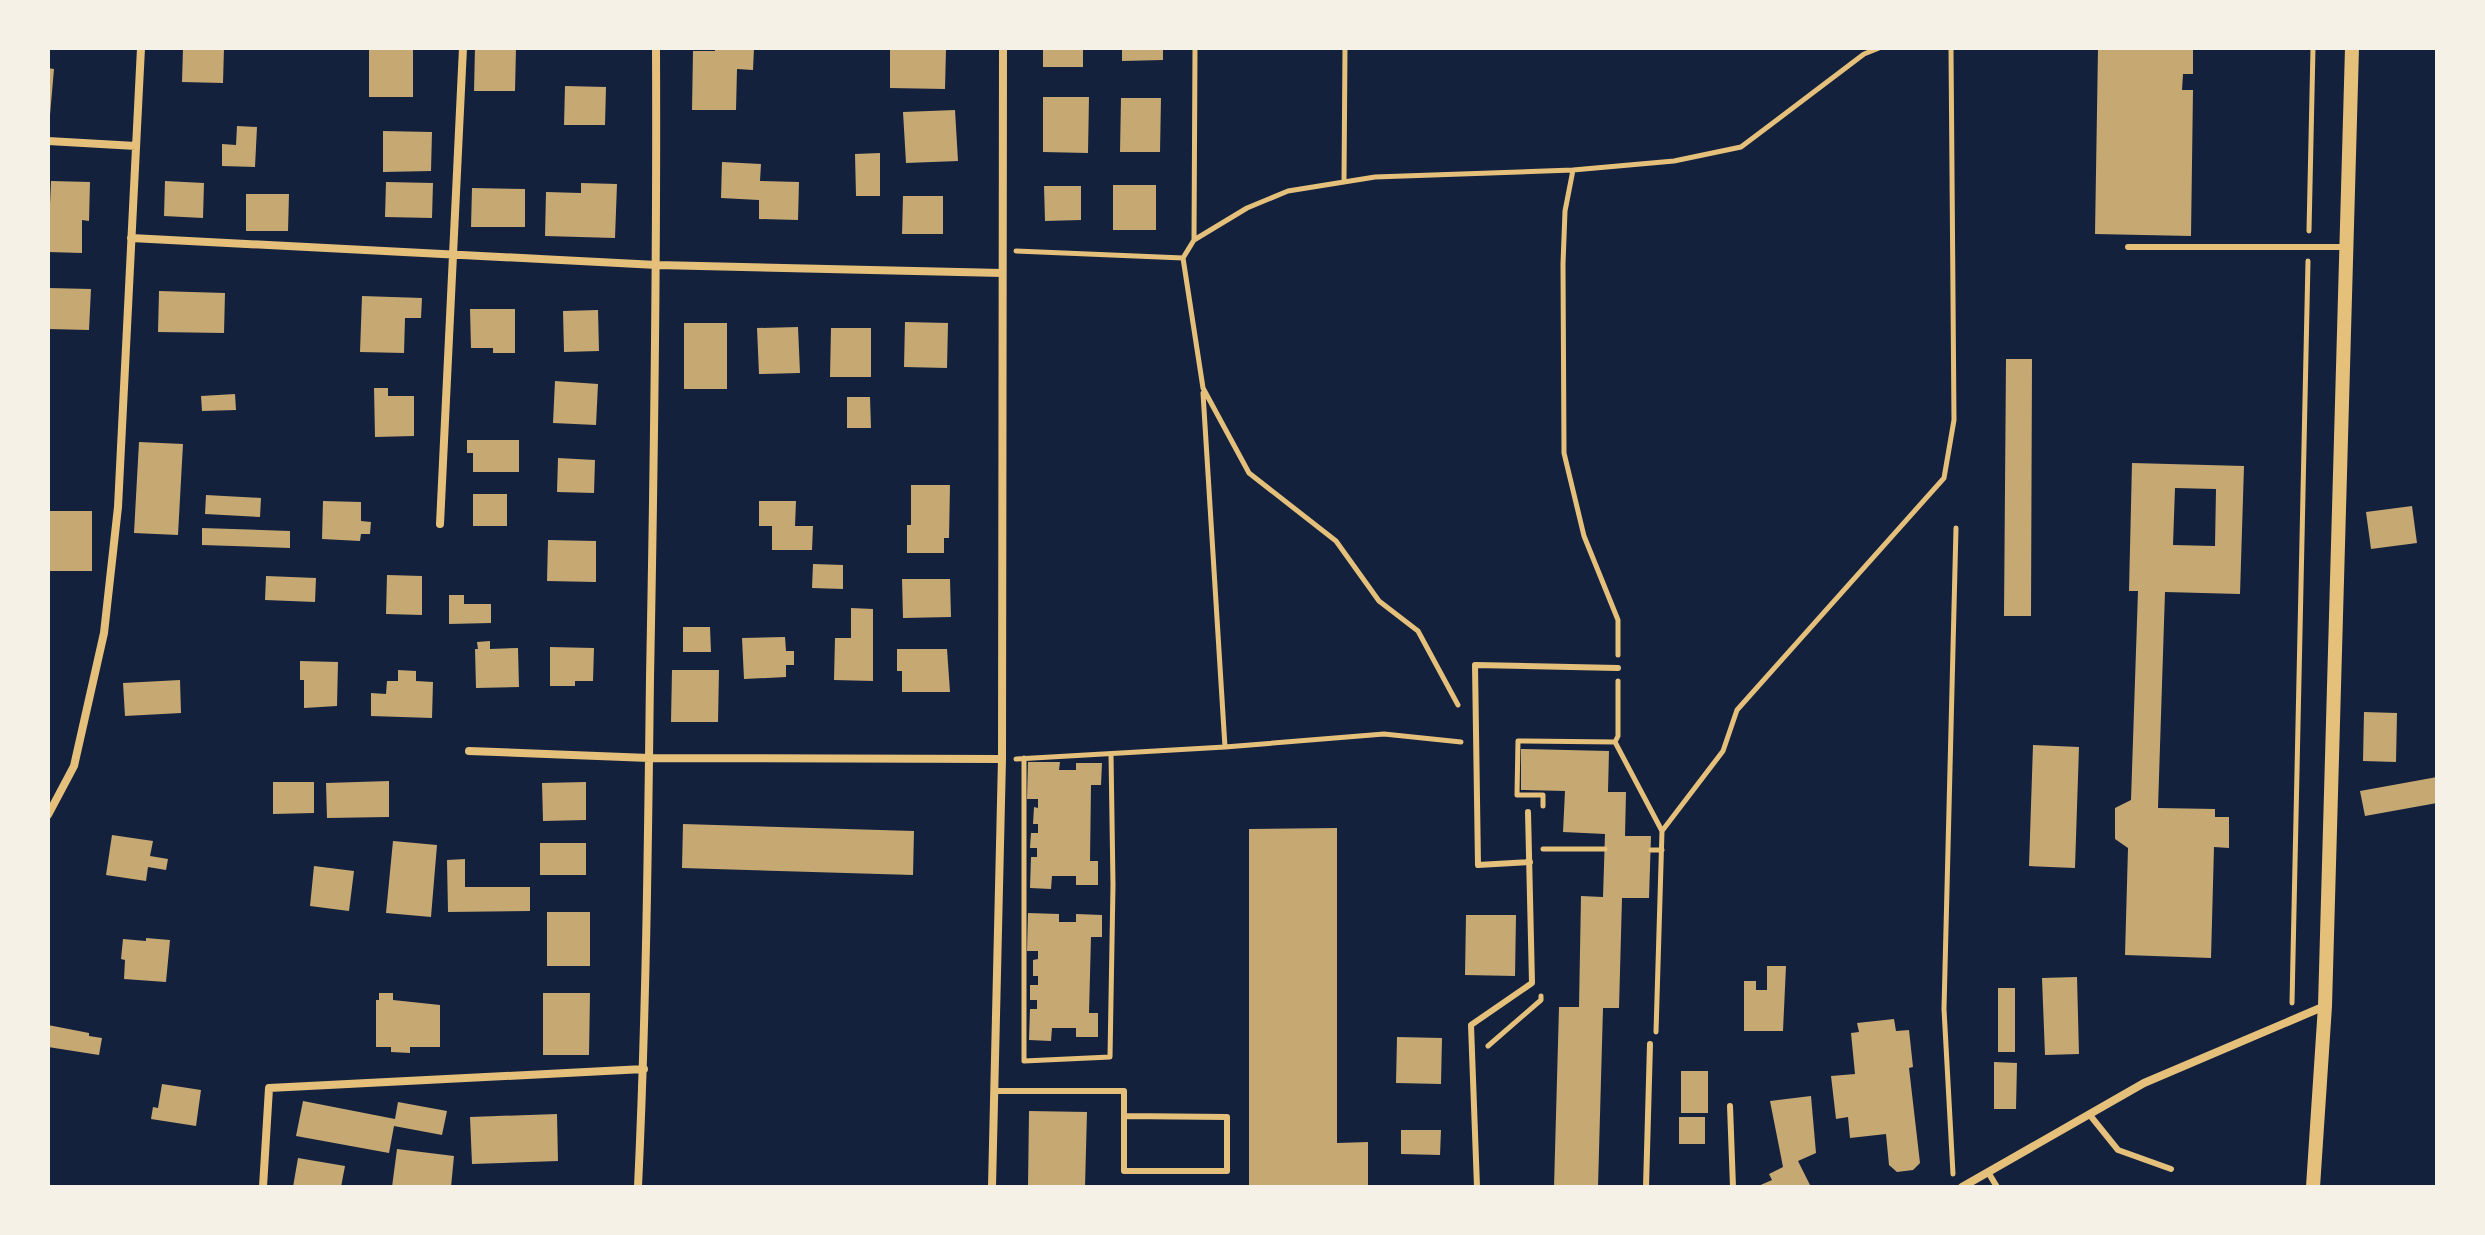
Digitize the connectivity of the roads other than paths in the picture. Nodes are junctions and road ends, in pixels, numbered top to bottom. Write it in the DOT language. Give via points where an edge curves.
graph roads {
  1 [pos="141,48"];
  2 [pos="463,48"];
  3 [pos="656,48"];
  4 [pos="1003,48"];
  5 [pos="2352,48"];
  6 [pos="48,141"];
  7 [pos="136,146"];
  8 [pos="131,238"];
  9 [pos="2128,247"];
  10 [pos="2347,247"];
  11 [pos="453,255"];
  12 [pos="657,265"];
  13 [pos="1002,273"];
  14 [pos="440,524"];
  15 [pos="1618,668"];
  16 [pos="469,751"];
  17 [pos="649,758"];
  18 [pos="1002,759"];
  19 [pos="1528,812"];
  20 [pos="48,815"];
  21 [pos="1530,862"];
  22 [pos="2325,1006"];
  23 [pos="1650,1044"];
  24 [pos="644,1069"];
  25 [pos="994,1091"];
  26 [pos="1730,1106"];
  27 [pos="2089,1114"];
  28 [pos="1124,1116"];
  29 [pos="2171,1169"];
  30 [pos="1988,1172"];
  31 [pos="263,1187"];
  32 [pos="638,1187"];
  33 [pos="992,1187"];
  34 [pos="1477,1187"];
  35 [pos="1646,1187"];
  36 [pos="1733,1187"];
  37 [pos="1962,1187"];
  38 [pos="1997,1187"];
  39 [pos="2310,1187"];
  1 -- 7 [label="street"];
  2 -- 11 [label="street"];
  3 -- 12 [label="street"];
  4 -- 13 [label="street"];
  5 -- 10 [label="street"];
  6 -- 7 [label="street"];
  7 -- 8 [label="street"];
  8 -- 11 [label="street"];
  8 -- 20 [label="street" via="118,507 104,633 74,766"];
  9 -- 10 [label="lane"];
  10 -- 22 [label="street"];
  11 -- 12 [label="street"];
  11 -- 14 [label="street"];
  12 -- 13 [label="street"];
  12 -- 17 [label="street"];
  13 -- 18 [label="street"];
  15 -- 21 [label="lane" via="1475,665 1478,865"];
  16 -- 17 [label="street"];
  17 -- 18 [label="street"];
  17 -- 24 [label="street"];
  18 -- 25 [label="street"];
  19 -- 21 [label="lane"];
  21 -- 34 [label="lane" via="1532,983 1471,1025"];
  22 -- 27 [label="street" via="2144,1083"];
  22 -- 39 [label="street"];
  23 -- 35 [label="lane"];
  24 -- 31 [label="street" via="269,1088"];
  24 -- 32 [label="street"];
  25 -- 28 [label="lane" via="1124,1091"];
  25 -- 33 [label="street"];
  26 -- 36 [label="lane"];
  27 -- 29 [label="lane" via="2118,1150"];
  27 -- 30 [label="street"];
  28 -- 28 [label="lane" via="1227,1117 1227,1171 1124,1171"];
  30 -- 37 [label="street"];
  30 -- 38 [label="lane"];
}
